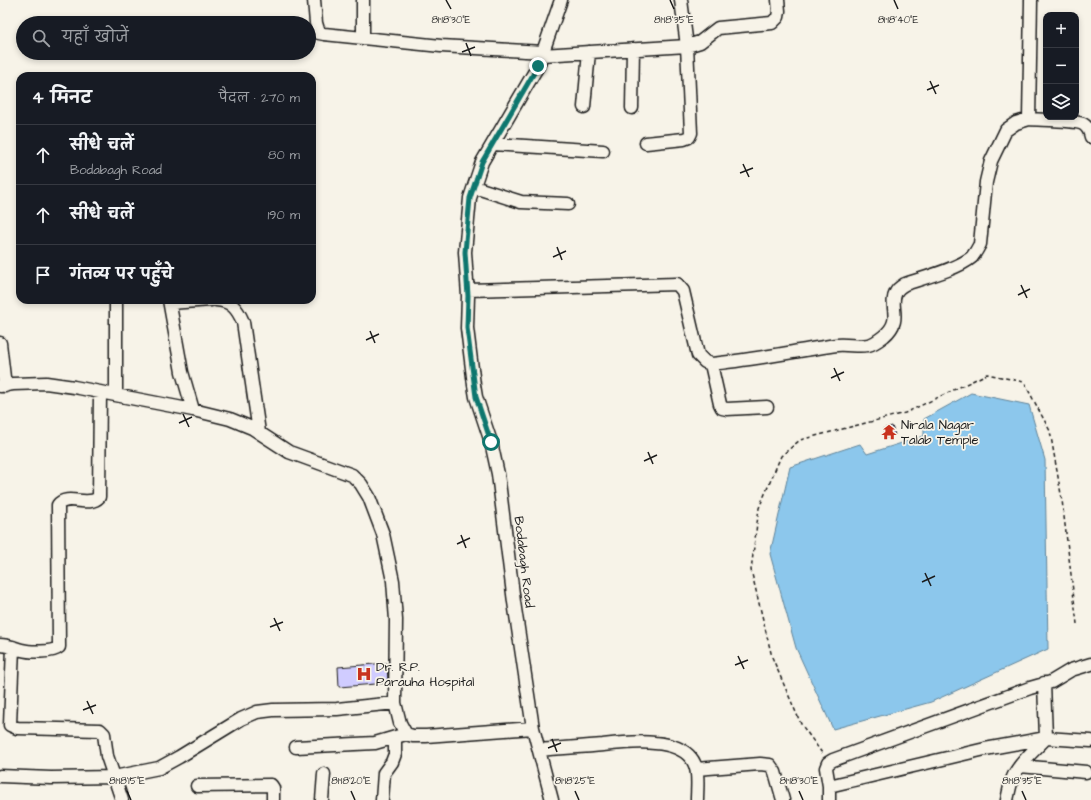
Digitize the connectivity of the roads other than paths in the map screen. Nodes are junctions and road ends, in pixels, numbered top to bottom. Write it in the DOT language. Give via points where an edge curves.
graph roads {
  1 [pos="314,0"];
  2 [pos="363,0"];
  3 [pos="561,0"];
  4 [pos="681,0"];
  5 [pos="778,0"];
  6 [pos="1031,0"];
  7 [pos="315,16"];
  8 [pos="316,23"];
  9 [pos="362,38"];
  10 [pos="687,46"];
  11 [pos="633,50"];
  12 [pos="589,52"];
  13 [pos="543,53"];
  14 [pos="584,107"];
  15 [pos="632,108"];
  16 [pos="1029,119"];
  17 [pos="1091,138"];
  18 [pos="646,143"];
  19 [pos="493,144"];
  20 [pos="603,151"];
  21 [pos="474,187"];
  22 [pos="568,204"];
  23 [pos="468,293"];
  24 [pos="116,304"];
  25 [pos="171,304"];
  26 [pos="231,304"];
  27 [pos="0,343"];
  28 [pos="711,364"];
  29 [pos="2,386"];
  30 [pos="100,392"];
  31 [pos="116,395"];
  32 [pos="767,407"];
  33 [pos="193,410"];
  34 [pos="259,432"];
  35 [pos="0,645"];
  36 [pos="13,647"];
  37 [pos="1091,664"];
  38 [pos="1044,683"];
  39 [pos="395,703"];
  40 [pos="533,728"];
  41 [pos="400,736"];
  42 [pos="1046,738"];
  43 [pos="1091,741"];
  44 [pos="296,747"];
  45 [pos="539,750"];
  46 [pos="1020,766"];
  47 [pos="696,769"];
  48 [pos="1086,772"];
  49 [pos="324,774"];
  50 [pos="0,776"];
  51 [pos="114,777"];
  52 [pos="197,786"];
  53 [pos="829,786"];
  54 [pos="122,800"];
  55 [pos="274,800"];
  56 [pos="322,800"];
  57 [pos="382,800"];
  58 [pos="552,800"];
  59 [pos="697,800"];
  60 [pos="783,800"];
  61 [pos="824,800"];
  62 [pos="829,800"];
  63 [pos="1007,800"];
  1 -- 7 [label="street"];
  2 -- 9 [label="street"];
  3 -- 13 [label="street, Bodabagh Road"];
  4 -- 10 [label="street"];
  5 -- 10 [label="street" via="778,17 772,23 718,28 700,42"];
  6 -- 16 [label="street"];
  8 -- 9 [label="street" via="319,33"];
  9 -- 13 [label="street"];
  10 -- 11 [label="street"];
  10 -- 18 [label="street" via="691,133 684,139"];
  11 -- 12 [label="street"];
  11 -- 15 [label="street"];
  12 -- 13 [label="street"];
  12 -- 14 [label="street"];
  13 -- 19 [label="street, Bodabagh Road"];
  16 -- 17 [label="street" via="1082,123 1088,129"];
  16 -- 28 [label="street" via="1016,123 1006,130 990,161 980,244 976,251 958,266 899,288 895,292 895,315 891,329 878,340 867,345 840,345"];
  19 -- 20 [label="street"];
  19 -- 21 [label="street, Bodabagh Road" via="482,162"];
  21 -- 22 [label="street" via="521,202"];
  21 -- 23 [label="street, Bodabagh Road" via="470,198 465,252"];
  23 -- 28 [label="street" via="676,284 682,291 698,355"];
  23 -- 40 [label="street, Bodabagh Road" via="467,328 476,397 491,442 499,482"];
  24 -- 31 [label="street"];
  25 -- 33 [label="street" via="182,372"];
  26 -- 34 [label="street" via="240,313 243,322"];
  27 -- 29 [label="street"];
  28 -- 32 [label="street" via="722,408"];
  29 -- 30 [label="street" via="46,383"];
  30 -- 31 [label="street"];
  30 -- 36 [label="street" via="98,497 94,501 64,501 58,505 59,648 53,651 37,651"];
  31 -- 33 [label="street"];
  33 -- 34 [label="street" via="230,420"];
  34 -- 39 [label="street" via="289,452 352,475 369,497 383,534 393,581 396,620"];
  35 -- 36 [label="street"];
  36 -- 51 [label="street" via="10,725 17,728 100,730 104,734 107,756"];
  37 -- 38 [label="street"];
  38 -- 42 [label="street"];
  38 -- 53 [label="street" via="833,760 826,768"];
  39 -- 41 [label="street"];
  39 -- 51 [label="street" via="337,709 256,712 159,768"];
  40 -- 41 [label="street"];
  40 -- 45 [label="street, Bodabagh Road"];
  41 -- 44 [label="street" via="375,743"];
  41 -- 57 [label="street" via="392,762 384,773"];
  42 -- 43 [label="street"];
  42 -- 46 [label="street"];
  42 -- 53 [label="street" via="985,749"];
  45 -- 47 [label="street" via="629,742 656,743 673,746 684,752 691,758"];
  45 -- 58 [label="street, Bodabagh Road"];
  46 -- 48 [label="street"];
  46 -- 63 [label="street" via="1010,785"];
  47 -- 59 [label="street"];
  47 -- 60 [label="street" via="760,764 770,766 775,772"];
  49 -- 56 [label="street"];
  50 -- 51 [label="street"];
  51 -- 54 [label="street"];
  52 -- 55 [label="street" via="271,785"];
  53 -- 62 [label="street"];
  61 -- 62 [label="street"];
}
